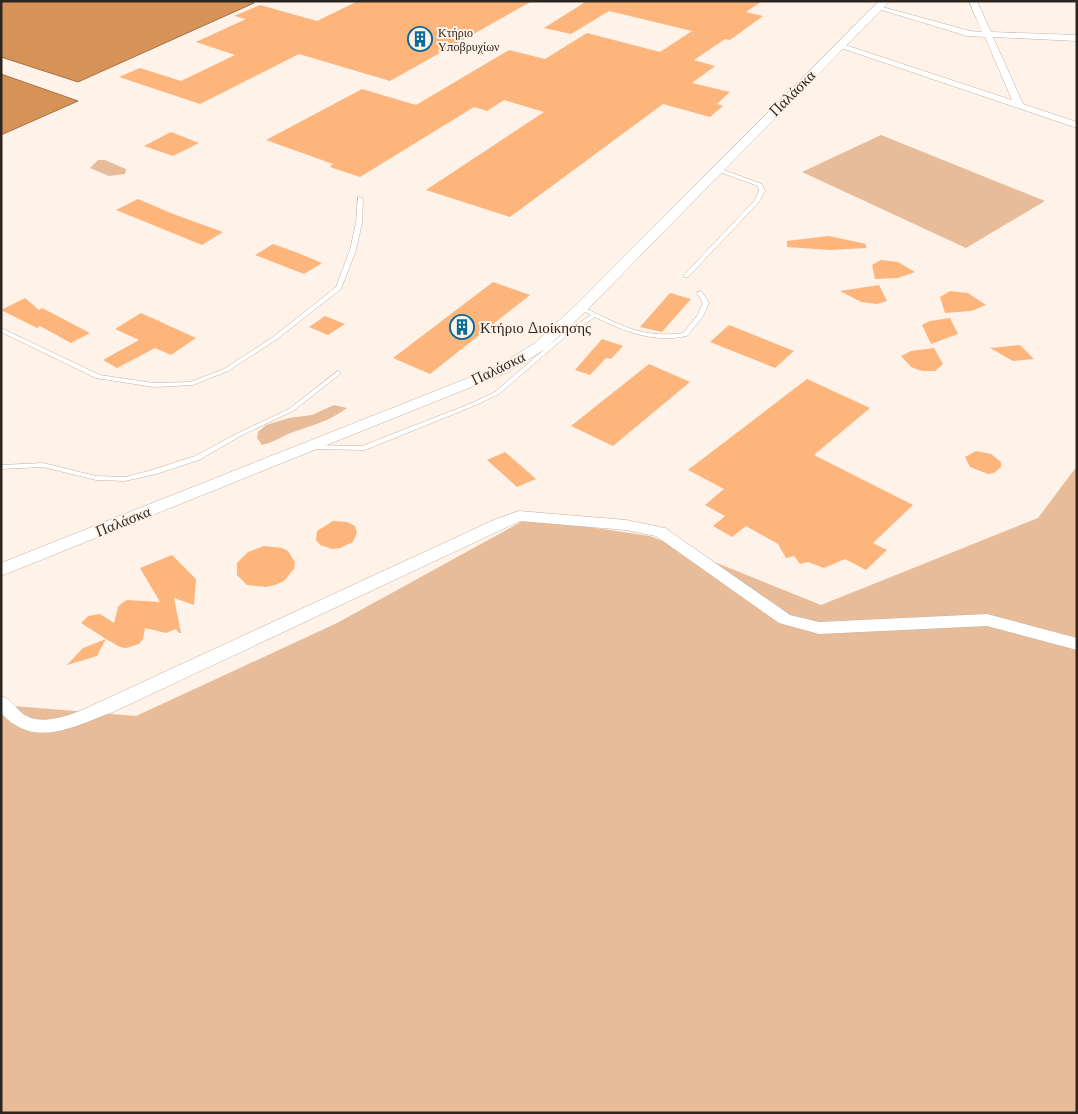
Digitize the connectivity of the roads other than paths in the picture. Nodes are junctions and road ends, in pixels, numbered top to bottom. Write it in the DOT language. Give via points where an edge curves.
graph roads {
  1 [pos="974,1"];
  2 [pos="882,4"];
  3 [pos="989,36"];
  4 [pos="1077,38"];
  5 [pos="839,46"];
  6 [pos="1019,106"];
  7 [pos="1077,125"];
  8 [pos="716,169"];
  9 [pos="360,198"];
  10 [pos="686,276"];
  11 [pos="700,294"];
  12 [pos="588,312"];
  13 [pos="1,330"];
  14 [pos="338,373"];
  15 [pos="1,467"];
  16 [pos="1,570"];
  17 [pos="1077,644"];
  18 [pos="1,702"];
  1 -- 3 [label="street"];
  2 -- 3 [label="street" via="970,34"];
  2 -- 5 [label="street, Παλάσκα"];
  3 -- 4 [label="street"];
  3 -- 6 [label="street"];
  5 -- 6 [label="street"];
  5 -- 8 [label="street, Παλάσκα"];
  6 -- 7 [label="street"];
  8 -- 10 [label="lane" via="760,185 762,191 757,201"];
  8 -- 12 [label="street, Παλάσκα"];
  9 -- 13 [label="lane" via="353,250 339,288 275,338 226,370 191,384 154,385 98,377"];
  11 -- 12 [label="lane" via="706,303 685,336 664,339 628,331"];
  12 -- 16 [label="street, Παλάσκα" via="501,370"];
  14 -- 15 [label="lane" via="291,410 197,458 154,472 124,479 96,478 43,465"];
  17 -- 18 [label="street" via="987,620 819,628 785,619 660,532 626,525 519,516 107,707 49,727 18,720"];
}
